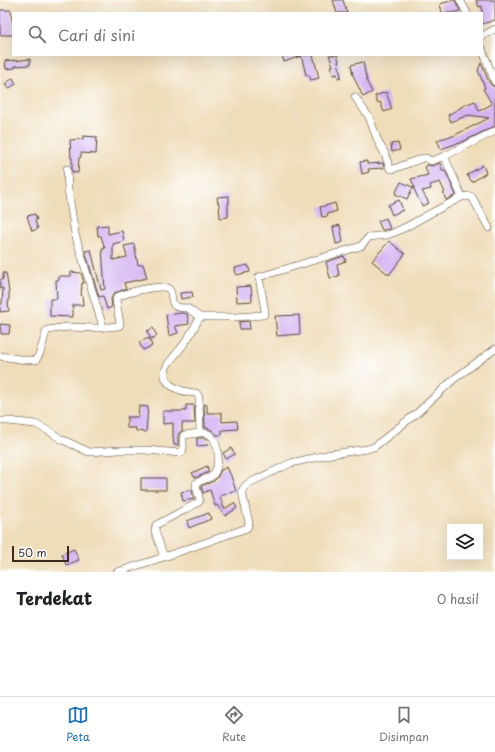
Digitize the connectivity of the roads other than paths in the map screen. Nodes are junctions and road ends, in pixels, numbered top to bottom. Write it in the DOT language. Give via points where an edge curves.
graph roads {
  1 [pos="460,0"];
  2 [pos="466,12"];
  3 [pos="495,29"];
  4 [pos="483,35"];
  5 [pos="483,52"];
  6 [pos="495,82"];
  7 [pos="355,97"];
  8 [pos="495,131"];
  9 [pos="445,156"];
  10 [pos="68,169"];
  11 [pos="462,197"];
  12 [pos="489,228"];
  13 [pos="200,317"];
  14 [pos="103,327"];
  15 [pos="495,349"];
  16 [pos="0,356"];
  17 [pos="0,421"];
  18 [pos="200,433"];
  19 [pos="164,557"];
  20 [pos="117,572"];
  1 -- 2 [label="street"];
  3 -- 4 [label="street"];
  5 -- 6 [label="street"];
  7 -- 9 [label="street" via="370,120 390,169 423,158 431,161"];
  8 -- 9 [label="street"];
  9 -- 11 [label="street"];
  10 -- 14 [label="street" via="68,189 75,234"];
  11 -- 12 [label="street" via="472,197"];
  11 -- 13 [label="street" via="406,227 387,235 369,237 361,246 259,277 264,315"];
  13 -- 14 [label="street" via="188,308 175,306 170,290 158,286 117,297 120,325"];
  13 -- 18 [label="street" via="168,364 165,375 170,385 198,395"];
  14 -- 16 [label="street" via="48,330 36,360"];
  15 -- 19 [label="street" via="454,379 417,414 374,447 291,463 247,484 242,492 249,523 247,528"];
  17 -- 18 [label="street" via="35,424 89,452 132,450 181,453 184,435"];
  18 -- 19 [label="street" via="206,433 216,443 216,470 212,476 196,483 199,502 156,525 155,531"];
  19 -- 20 [label="street"];
}
